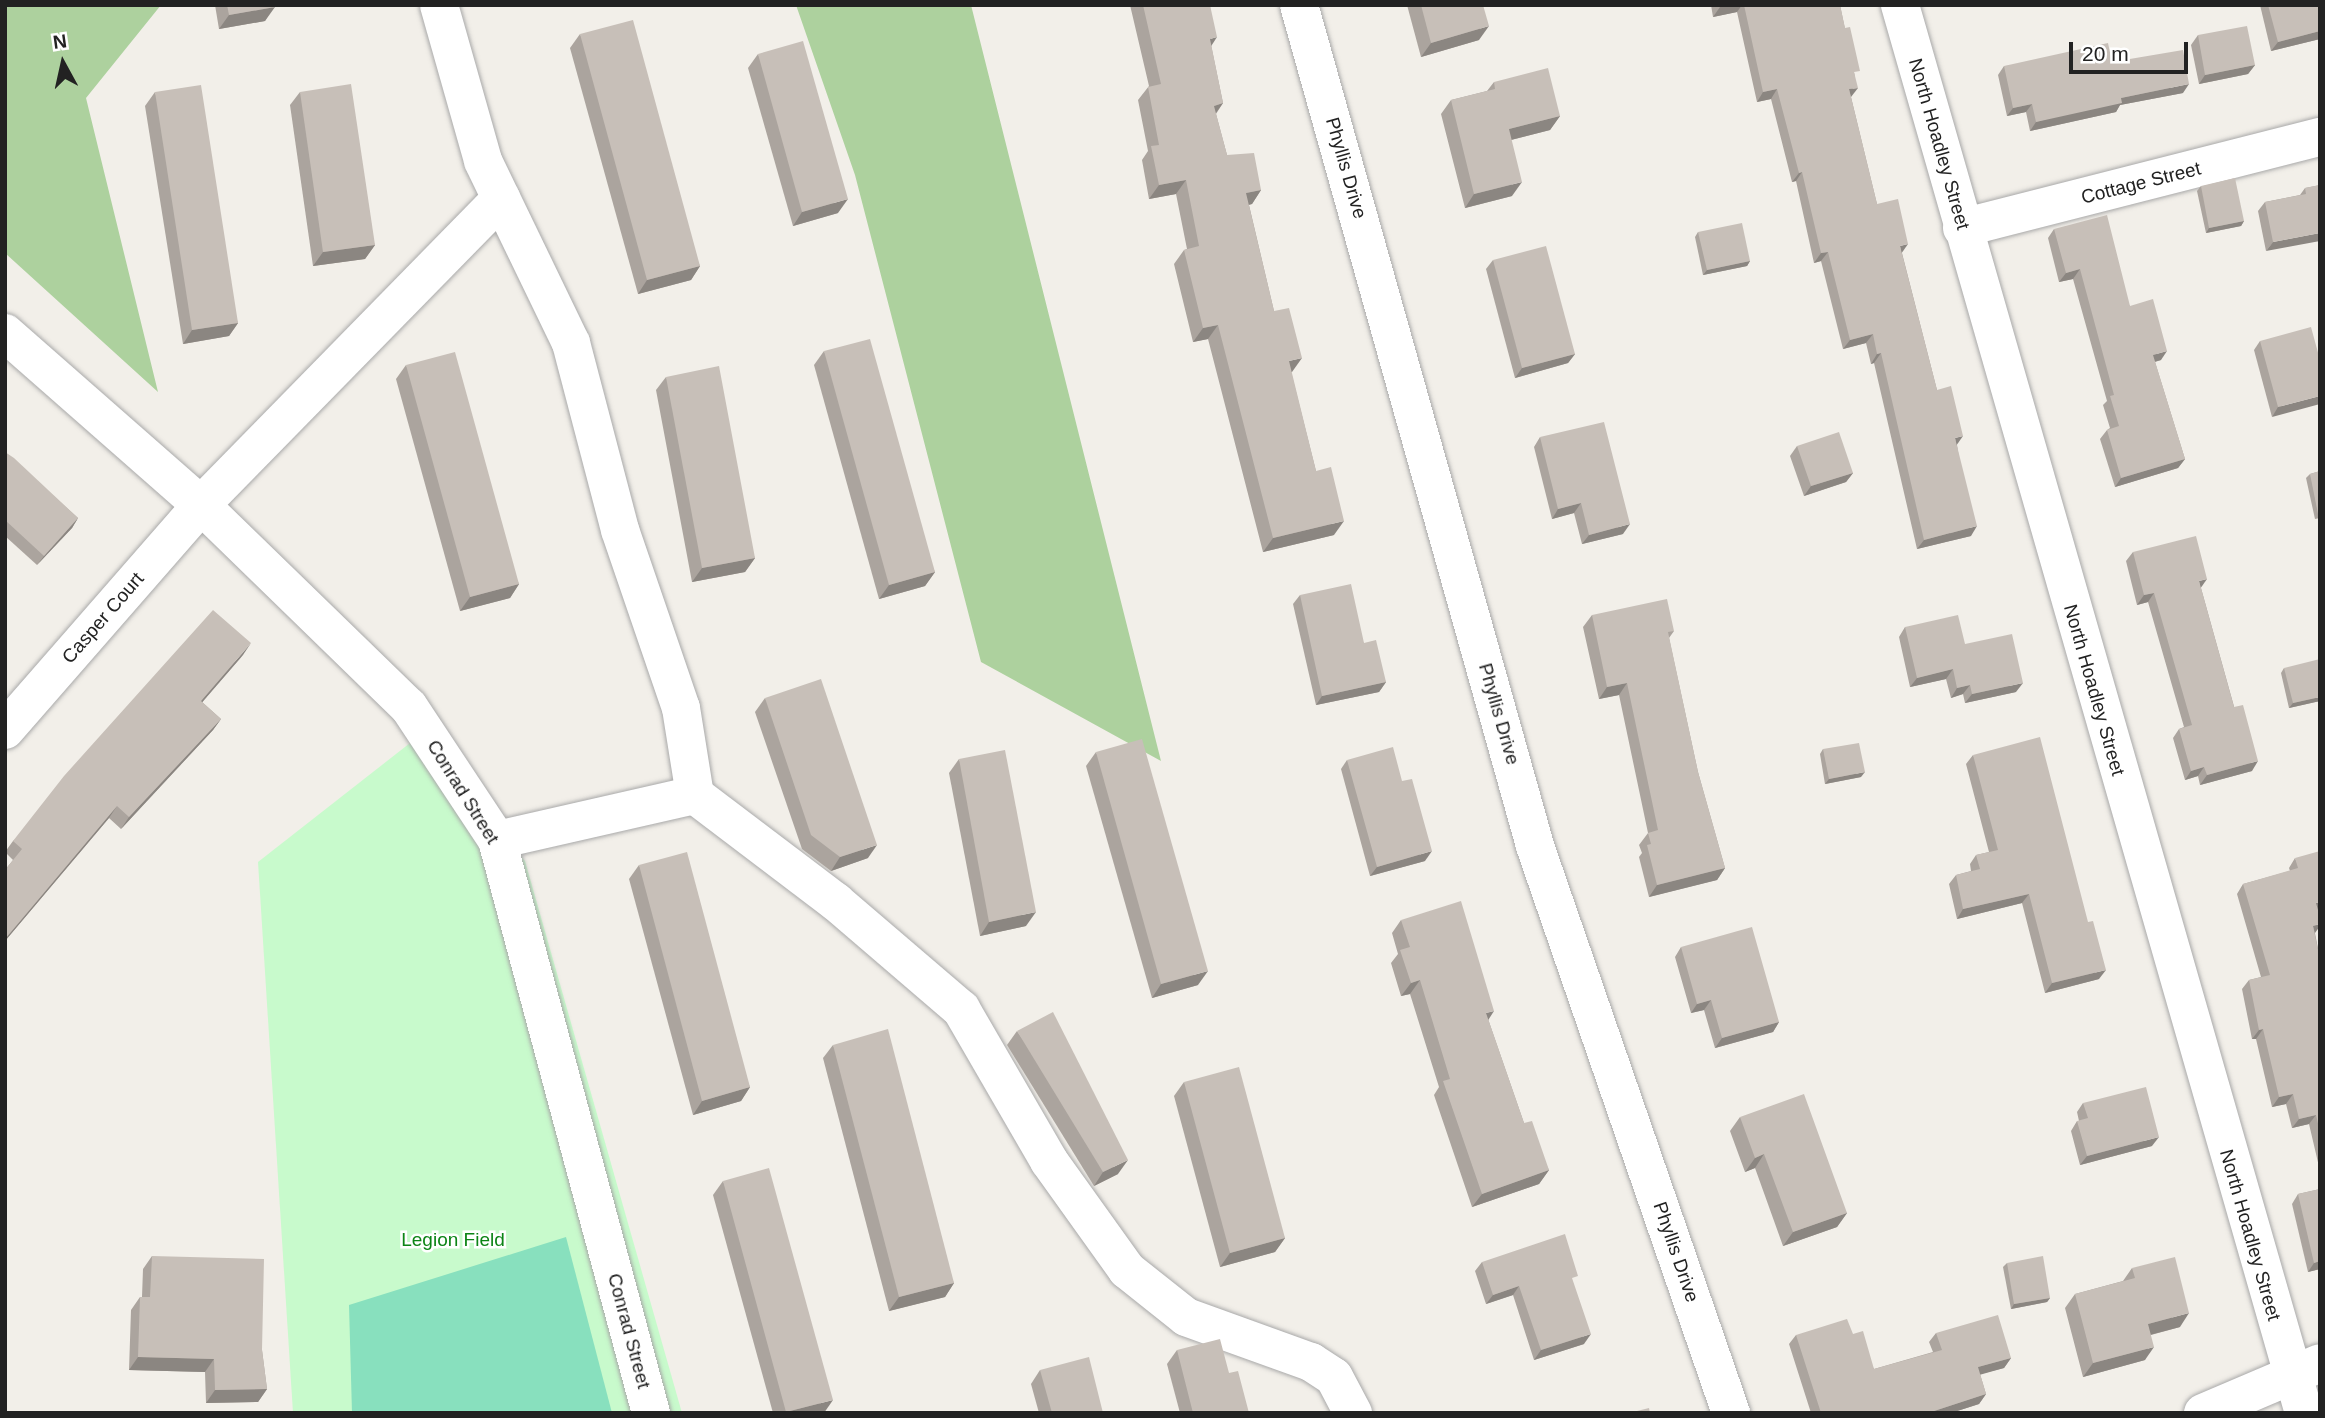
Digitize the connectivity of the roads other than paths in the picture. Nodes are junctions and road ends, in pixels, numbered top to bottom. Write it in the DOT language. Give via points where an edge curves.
graph roads {
  1 [pos="439,5"];
  2 [pos="1299,5"];
  3 [pos="1900,5"];
  4 [pos="2320,137"];
  5 [pos="501,199"];
  6 [pos="1962,228"];
  7 [pos="5,334"];
  8 [pos="201,505"];
  9 [pos="5,730"];
  10 [pos="695,795"];
  11 [pos="497,840"];
  12 [pos="2305,1369"];
  13 [pos="651,1413"];
  14 [pos="1353,1413"];
  15 [pos="1731,1413"];
  16 [pos="2203,1413"];
  17 [pos="2304,1413"];
  1 -- 5 [label="street" via="483,161"];
  2 -- 15 [label="street, Phyllis Drive" via="1535,846"];
  3 -- 6 [label="street, North Hoadley Street"];
  4 -- 6 [label="street, Cottage Street"];
  5 -- 8 [label="street, Casper Court"];
  5 -- 10 [label="street" via="571,343 620,530 681,708"];
  6 -- 12 [label="street, North Hoadley Street"];
  7 -- 8 [label="street, Conrad Street"];
  8 -- 9 [label="street, Casper Court"];
  8 -- 11 [label="street, Conrad Street" via="409,707"];
  10 -- 11 [label="street"];
  10 -- 14 [label="street" via="836,902 961,1009 1049,1161 1126,1270 1186,1317 1311,1362 1334,1377"];
  11 -- 13 [label="street, Conrad Street"];
  12 -- 16 [label="street"];
  12 -- 17 [label="street, North Hoadley Street"];
}
